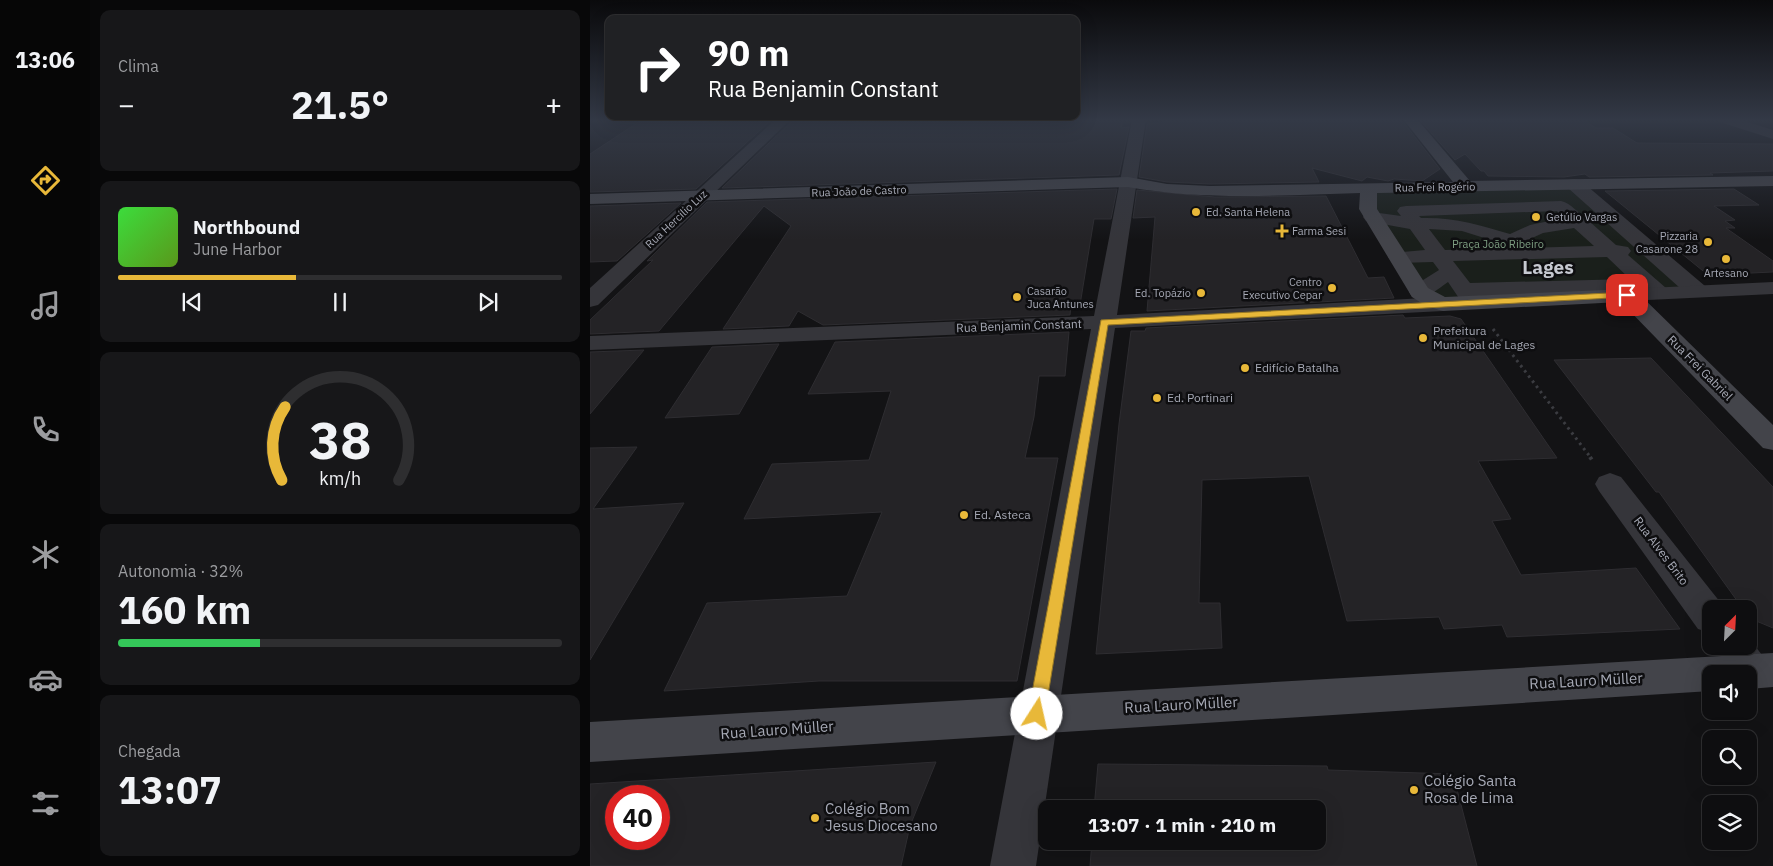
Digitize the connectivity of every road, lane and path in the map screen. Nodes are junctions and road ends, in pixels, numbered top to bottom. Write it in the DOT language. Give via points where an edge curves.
graph roads {
  1 [pos="740,159"];
  2 [pos="1132,159"];
  3 [pos="1443,159"];
  4 [pos="1773,180"];
  5 [pos="1128,182"];
  6 [pos="1574,184"];
  7 [pos="1465,186"];
  8 [pos="1369,188"];
  9 [pos="701,196"];
  10 [pos="590,200"];
  11 [pos="1481,205"];
  12 [pos="1408,213"];
  13 [pos="1609,214"];
  14 [pos="1372,217"];
  15 [pos="1578,221"];
  16 [pos="1518,247"];
  17 [pos="1650,250"];
  18 [pos="1612,252"];
  19 [pos="1398,257"];
  20 [pos="1445,264"];
  21 [pos="1630,267"];
  22 [pos="1691,286"];
  23 [pos="1773,288"];
  24 [pos="1645,291"];
  25 [pos="1420,292"];
  26 [pos="1558,293"];
  27 [pos="1469,296"];
  28 [pos="590,300"];
  29 [pos="1443,304"];
  30 [pos="1104,322"];
  31 [pos="590,343"];
  32 [pos="1773,441"];
  33 [pos="1610,484"];
  34 [pos="1702,606"];
  35 [pos="1753,662"];
  36 [pos="1037,714"];
  37 [pos="590,742"];
  38 [pos="1013,866"];
  1 -- 9 [label="street, Rua Hercílio Luz"];
  2 -- 5 [label="street"];
  3 -- 7 [label="main road"];
  4 -- 6 [label="main road, Rua Frei Rogério"];
  5 -- 8 [label="main road, Rua Frei Rogério" via="1186,191"];
  5 -- 9 [label="main road, Rua João de Castro"];
  5 -- 30 [label="street"];
  6 -- 7 [label="main road, Rua Frei Rogério"];
  6 -- 13 [label="street"];
  7 -- 8 [label="main road, Rua Frei Rogério"];
  8 -- 14 [label="main road" via="1367,202"];
  9 -- 10 [label="main road, Rua João de Castro"];
  9 -- 28 [label="street, Rua Hercílio Luz"];
  11 -- 12 [label="street"];
  11 -- 15 [label="street" via="1558,204"];
  11 -- 16 [label="street"];
  12 -- 14 [label="street"];
  12 -- 16 [label="street" via="1440,223 1464,226"];
  12 -- 20 [label="street"];
  13 -- 15 [label="street"];
  13 -- 17 [label="street"];
  14 -- 19 [label="main road"];
  15 -- 16 [label="street" via="1532,229 1522,234"];
  15 -- 18 [label="street"];
  16 -- 18 [label="street"];
  16 -- 20 [label="street"];
  16 -- 26 [label="street"];
  17 -- 18 [label="street"];
  17 -- 22 [label="street"];
  18 -- 21 [label="street"];
  19 -- 20 [label="street"];
  19 -- 25 [label="main road"];
  20 -- 25 [label="street"];
  20 -- 27 [label="street"];
  21 -- 22 [label="street"];
  21 -- 24 [label="street"];
  22 -- 23 [label="street"];
  22 -- 24 [label="street"];
  24 -- 26 [label="main road, Rua Benjamin Constant"];
  24 -- 32 [label="main road, Rua Frei Gabriel"];
  25 -- 29 [label="main road"];
  26 -- 27 [label="main road, Rua Benjamin Constant"];
  27 -- 29 [label="main road, Rua Benjamin Constant"];
  27 -- 33 [label="path"];
  29 -- 30 [label="street, Rua Benjamin Constant"];
  30 -- 31 [label="street, Rua Benjamin Constant"];
  30 -- 36 [label="street"];
  33 -- 34 [label="street, Rua Alves Brito"];
  35 -- 36 [label="main road, Rua Lauro Müller"];
  36 -- 37 [label="main road, Rua Lauro Müller"];
  36 -- 38 [label="street"];
}
